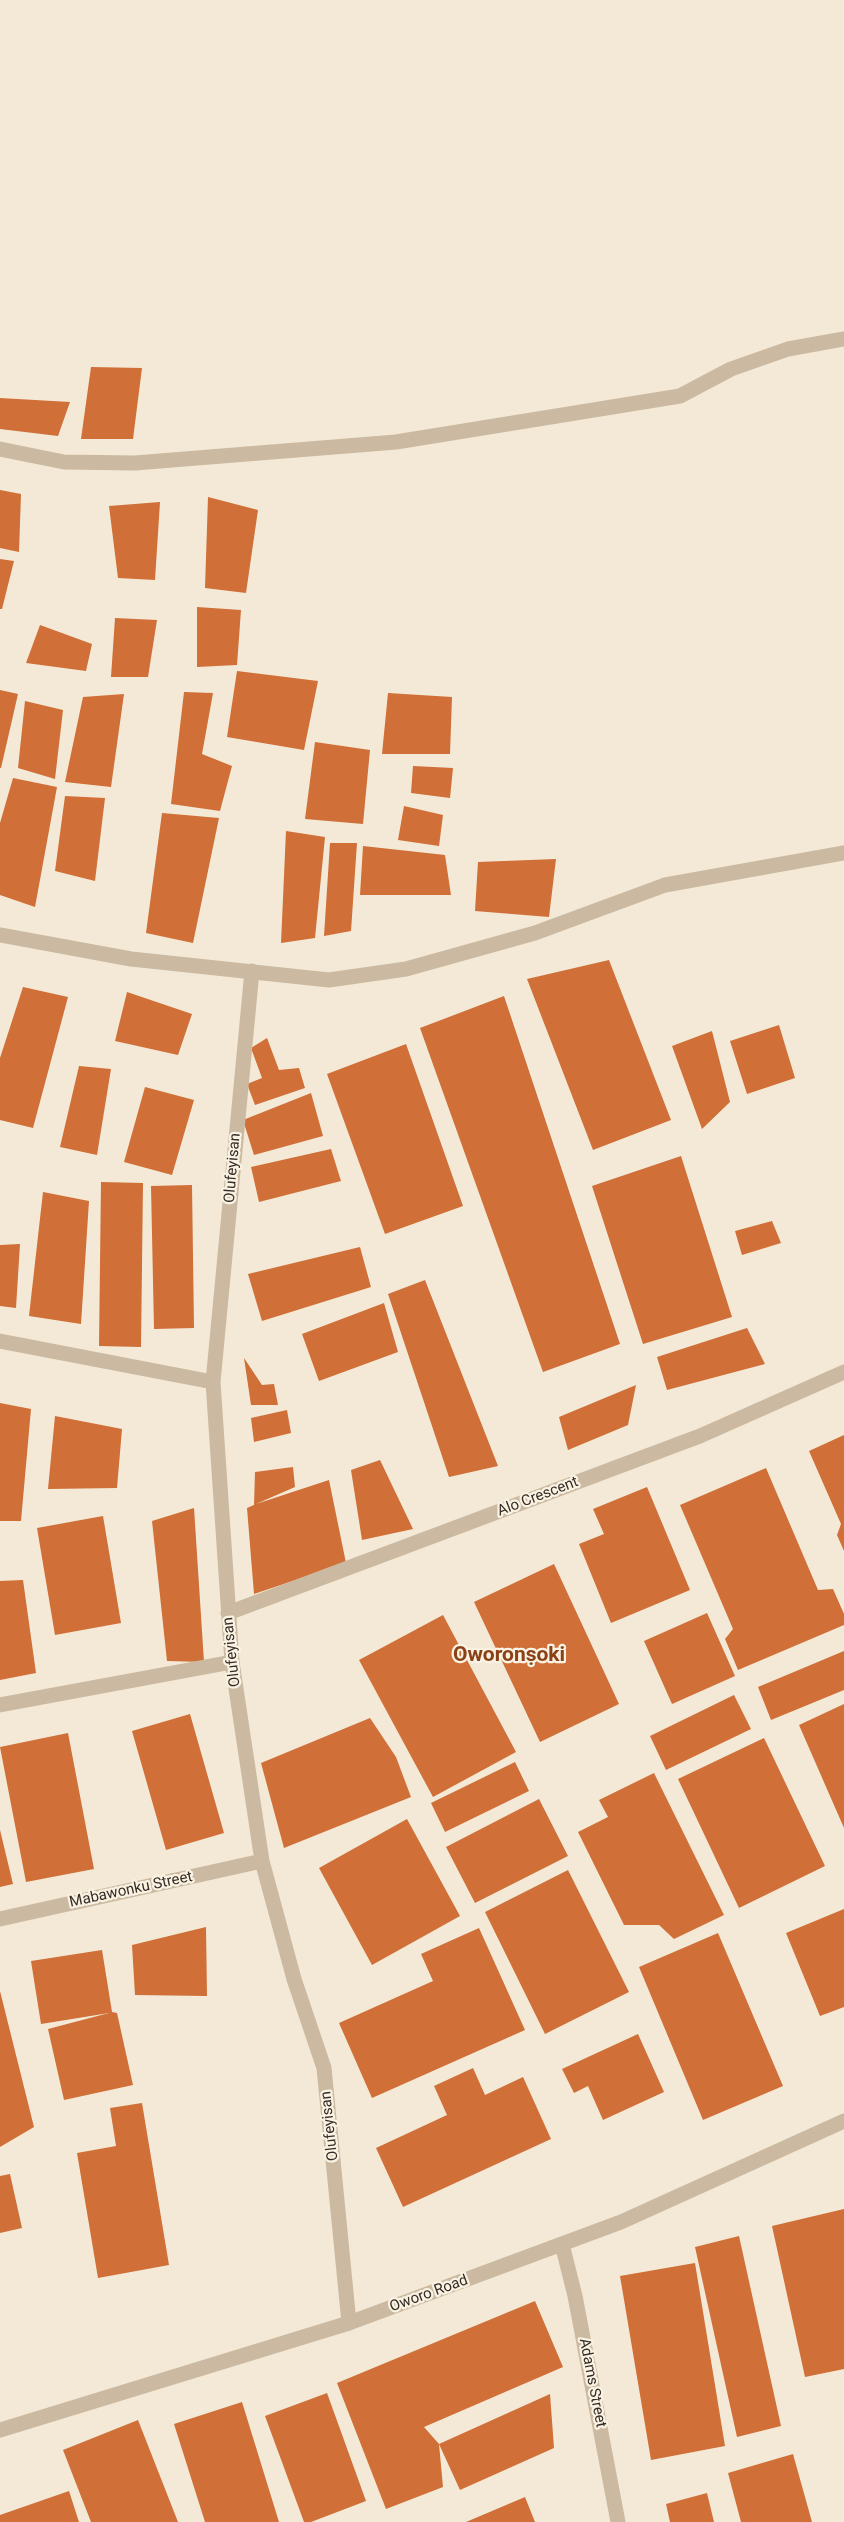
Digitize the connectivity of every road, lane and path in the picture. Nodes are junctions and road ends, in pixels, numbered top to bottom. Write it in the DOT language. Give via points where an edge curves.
graph roads {
  1 [pos="844,339"];
  2 [pos="0,449"];
  3 [pos="844,853"];
  4 [pos="0,935"];
  5 [pos="252,971"];
  6 [pos="0,1341"];
  7 [pos="844,1372"];
  8 [pos="213,1382"];
  9 [pos="228,1613"];
  10 [pos="232,1662"];
  11 [pos="0,1705"];
  12 [pos="262,1861"];
  13 [pos="0,1918"];
  14 [pos="844,2121"];
  15 [pos="562,2244"];
  16 [pos="349,2323"];
  17 [pos="0,2430"];
  18 [pos="618,2522"];
  1 -- 2 [label="street" via="788,349 731,369 680,396 396,442 135,463 64,462"];
  3 -- 5 [label="street" via="665,885 535,933 406,969 329,980"];
  4 -- 5 [label="street" via="131,959"];
  5 -- 8 [label="street, Olufeyisan"];
  6 -- 8 [label="street"];
  7 -- 9 [label="street, Alo Crescent" via="700,1436"];
  8 -- 9 [label="street, Olufeyisan"];
  9 -- 10 [label="street, Olufeyisan"];
  10 -- 11 [label="street"];
  10 -- 12 [label="street, Olufeyisan"];
  12 -- 13 [label="street, Mabawonku Street"];
  12 -- 16 [label="street, Olufeyisan" via="294,1979 324,2068"];
  14 -- 15 [label="street, Oworo Road" via="621,2222"];
  15 -- 16 [label="street, Oworo Road"];
  15 -- 18 [label="street, Adams Street"];
  16 -- 17 [label="street, Oworo Road"];
}
